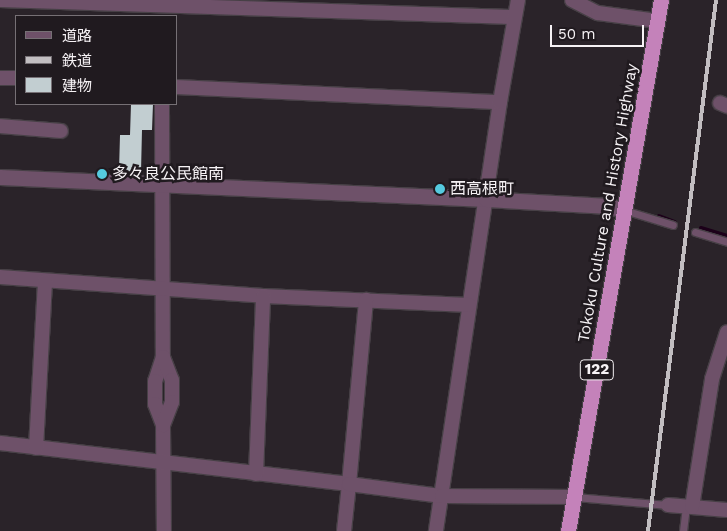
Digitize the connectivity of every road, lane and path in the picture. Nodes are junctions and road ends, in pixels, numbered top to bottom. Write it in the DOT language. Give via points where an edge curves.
graph roads {
  1 [pos="0,0"];
  2 [pos="518,0"];
  3 [pos="572,0"];
  4 [pos="661,0"];
  5 [pos="68,1"];
  6 [pos="249,4"];
  7 [pos="160,8"];
  8 [pos="513,17"];
  9 [pos="657,21"];
  10 [pos="0,78"];
  11 [pos="15,78"];
  12 [pos="178,87"];
  13 [pos="500,102"];
  14 [pos="162,105"];
  15 [pos="0,126"];
  16 [pos="61,131"];
  17 [pos="0,177"];
  18 [pos="162,186"];
  19 [pos="486,199"];
  20 [pos="624,210"];
  21 [pos="674,225"];
  22 [pos="695,232"];
  23 [pos="727,242"];
  24 [pos="0,277"];
  25 [pos="45,281"];
  26 [pos="163,290"];
  27 [pos="263,296"];
  28 [pos="366,300"];
  29 [pos="469,305"];
  30 [pos="727,332"];
  31 [pos="0,443"];
  32 [pos="36,448"];
  33 [pos="163,462"];
  34 [pos="256,474"];
  35 [pos="349,484"];
  36 [pos="442,496"];
  37 [pos="575,497"];
  38 [pos="668,505"];
  39 [pos="689,507"];
  40 [pos="727,510"];
  41 [pos="164,531"];
  42 [pos="344,531"];
  43 [pos="436,531"];
  44 [pos="568,531"];
  45 [pos="683,531"];
  1 -- 5 [label="street"];
  2 -- 8 [label="street"];
  3 -- 9 [label="street" via="598,13"];
  4 -- 9 [label="highway, Tokoku Culture and History Highway / 122"];
  5 -- 7 [label="street"];
  6 -- 7 [label="street"];
  6 -- 8 [label="street"];
  8 -- 13 [label="street"];
  9 -- 20 [label="highway, Tokoku Culture and History Highway / 122"];
  10 -- 11 [label="street"];
  12 -- 13 [label="street"];
  13 -- 19 [label="street"];
  14 -- 18 [label="street"];
  15 -- 16 [label="street"];
  17 -- 18 [label="street"];
  18 -- 19 [label="street"];
  18 -- 26 [label="street"];
  19 -- 20 [label="street" via="609,206"];
  19 -- 29 [label="street"];
  20 -- 21 [label="lane"];
  20 -- 37 [label="highway, Tokoku Culture and History Highway / 122"];
  22 -- 23 [label="lane"];
  24 -- 25 [label="street"];
  25 -- 26 [label="street"];
  25 -- 32 [label="street"];
  26 -- 27 [label="street"];
  26 -- 33 [label="street" via="163,357 172,380 172,402 163,425"];
  27 -- 28 [label="street"];
  27 -- 34 [label="street"];
  28 -- 29 [label="street"];
  28 -- 35 [label="street"];
  29 -- 36 [label="street"];
  30 -- 39 [label="street" via="712,379"];
  31 -- 32 [label="street"];
  32 -- 33 [label="street"];
  33 -- 34 [label="street"];
  33 -- 41 [label="street"];
  34 -- 35 [label="street"];
  35 -- 36 [label="street"];
  35 -- 42 [label="street"];
  36 -- 37 [label="street"];
  36 -- 43 [label="street"];
  37 -- 38 [label="lane"];
  37 -- 44 [label="highway, Tokoku Culture and History Highway / 122"];
  38 -- 39 [label="street"];
  39 -- 40 [label="street"];
  39 -- 45 [label="lane"];
}
